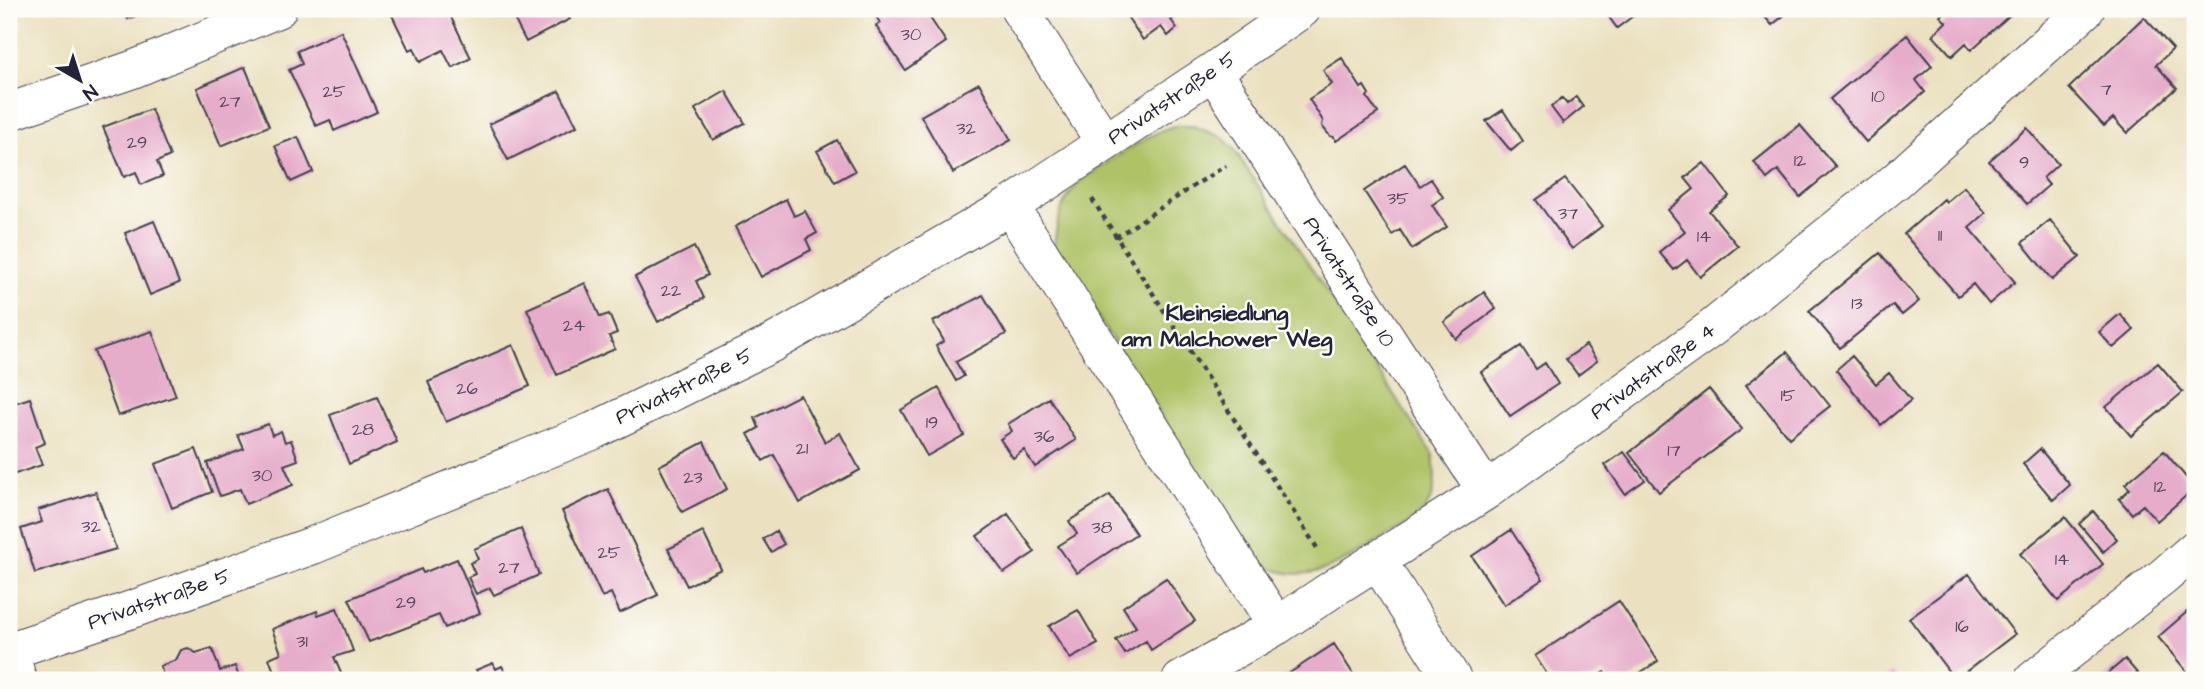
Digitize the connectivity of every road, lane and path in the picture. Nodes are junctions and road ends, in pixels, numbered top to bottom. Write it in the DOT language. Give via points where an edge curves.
graph roads {
  1 [pos="278,9"];
  2 [pos="1019,9"];
  3 [pos="1302,9"];
  4 [pos="2086,9"];
  5 [pos="1213,71"];
  6 [pos="9,112"];
  7 [pos="1105,143"];
  8 [pos="1259,144"];
  9 [pos="1091,198"];
  10 [pos="1010,206"];
  11 [pos="1116,237"];
  12 [pos="1486,491"];
  13 [pos="2195,549"];
  14 [pos="1323,557"];
  15 [pos="1377,560"];
  16 [pos="1277,626"];
  17 [pos="9,650"];
  18 [pos="18,680"];
  19 [pos="1181,680"];
  20 [pos="1453,680"];
  21 [pos="2033,680"];
  1 -- 6 [label="street" via="134,69"];
  2 -- 7 [label="street"];
  3 -- 5 [label="street, Privatstraße 5"];
  4 -- 12 [label="street, Privatstraße 4" via="1864,207 1712,328"];
  5 -- 7 [label="street, Privatstraße 5"];
  5 -- 8 [label="street, Privatstraße 10"];
  7 -- 10 [label="street, Privatstraße 5"];
  8 -- 11 [label="path"];
  8 -- 12 [label="street, Privatstraße 10"];
  9 -- 11 [label="path"];
  10 -- 16 [label="street"];
  10 -- 17 [label="street, Privatstraße 5" via="779,339 593,431 314,545"];
  11 -- 14 [label="path"];
  12 -- 15 [label="street, Privatstraße 4"];
  13 -- 21 [label="street"];
  15 -- 16 [label="street, Privatstraße 4"];
  15 -- 20 [label="street"];
  16 -- 19 [label="street, Privatstraße 4"];
  17 -- 18 [label="street"];
}
